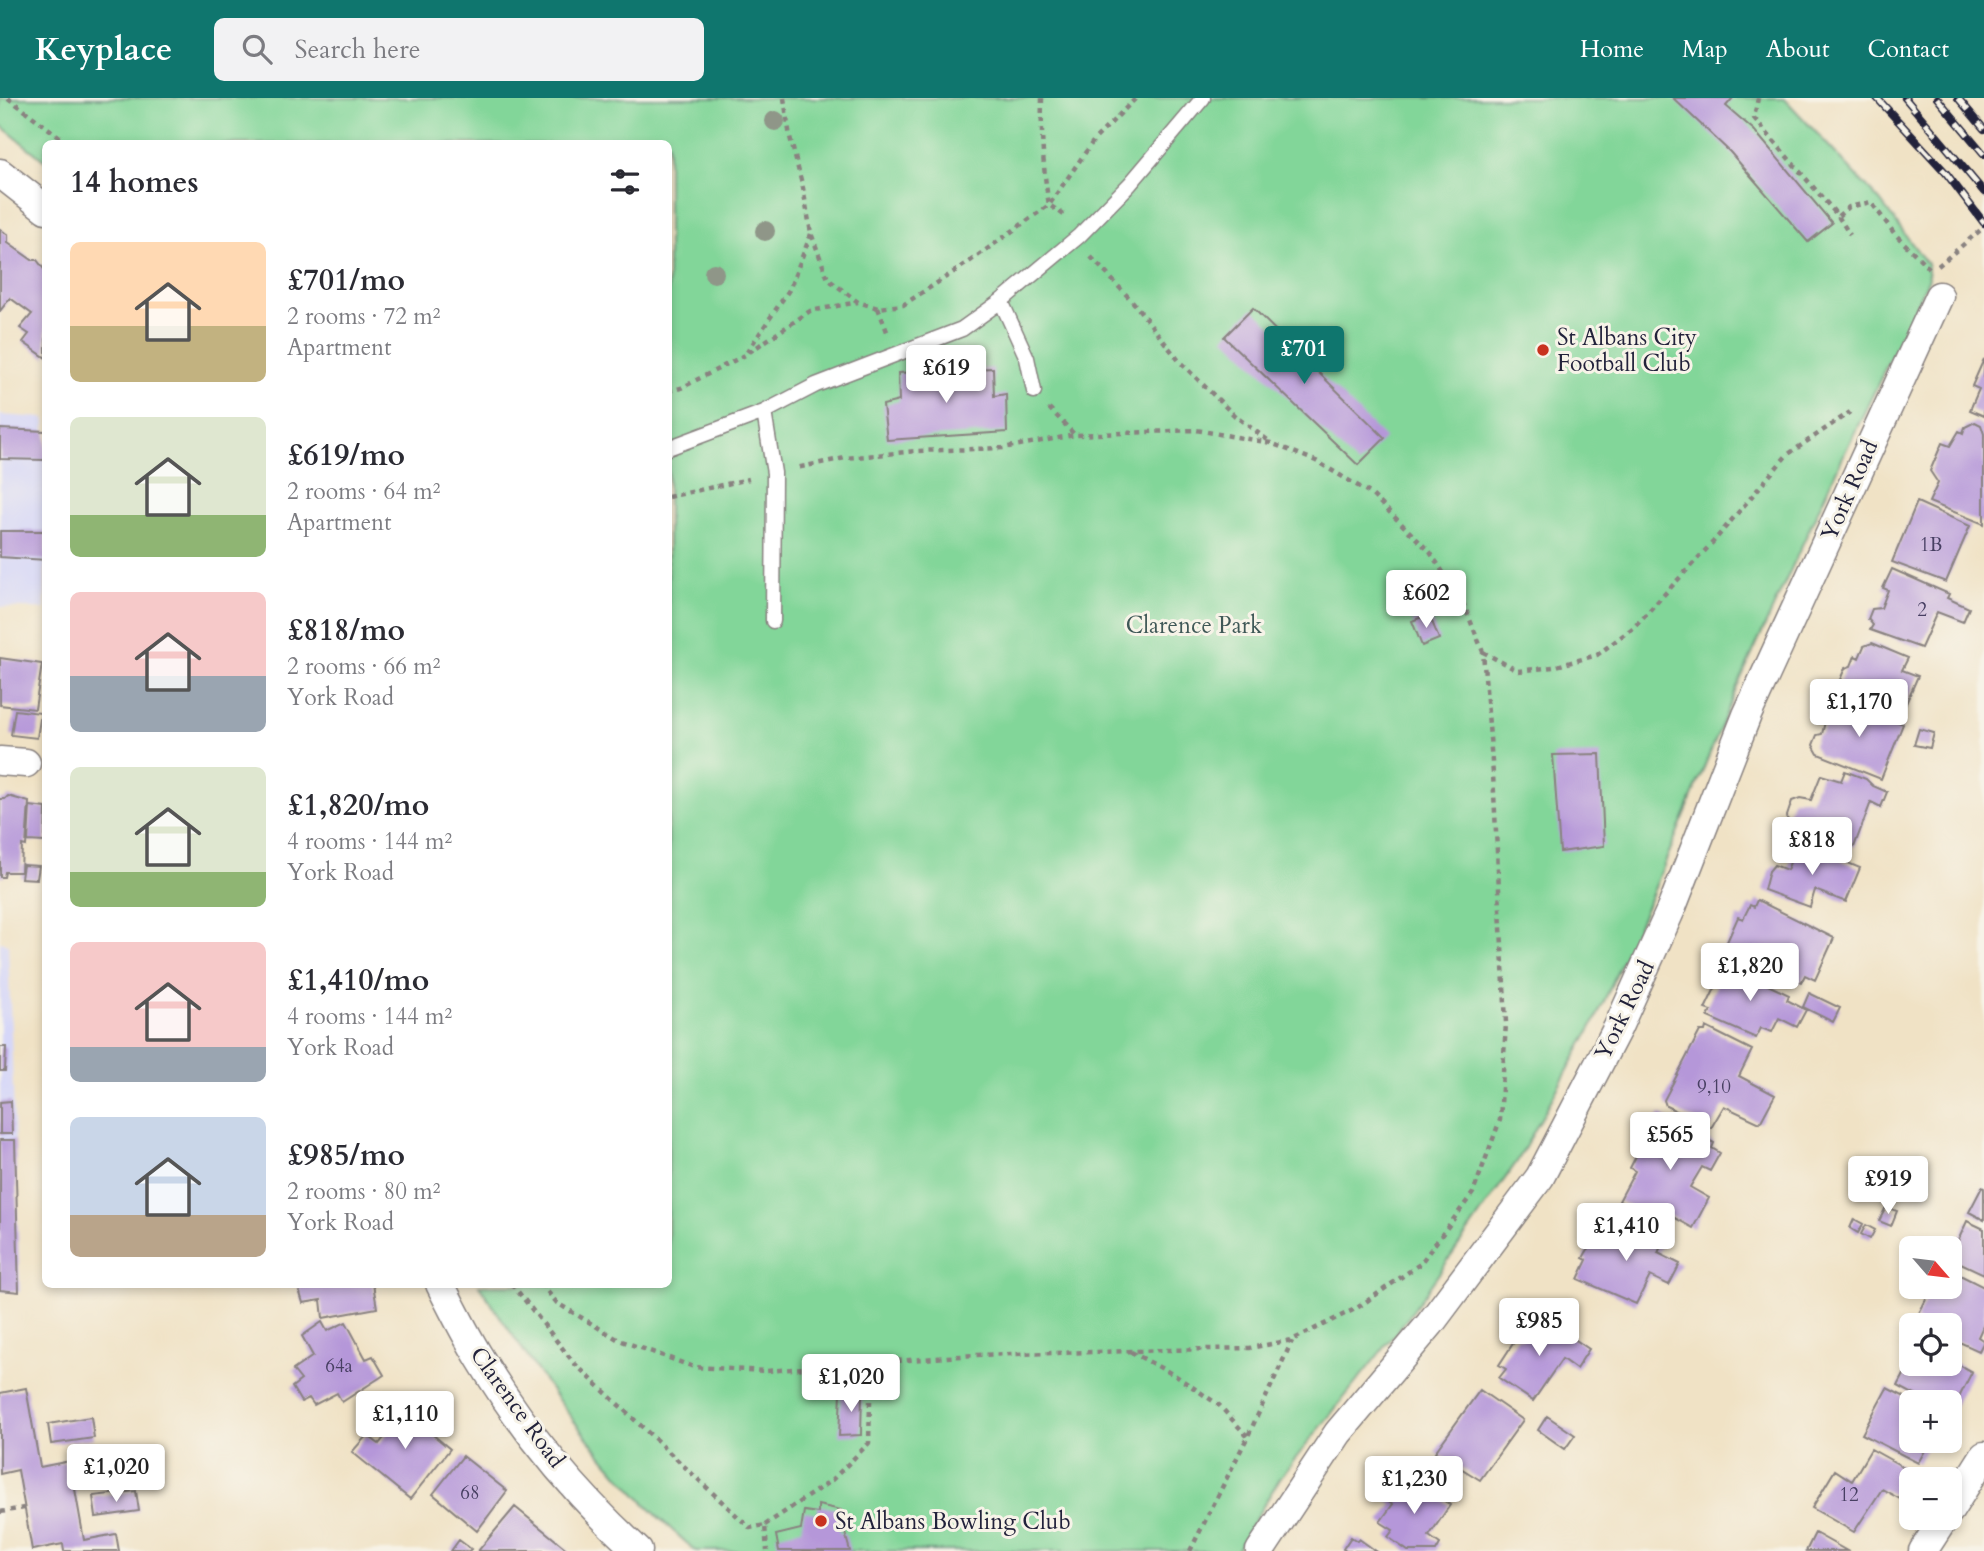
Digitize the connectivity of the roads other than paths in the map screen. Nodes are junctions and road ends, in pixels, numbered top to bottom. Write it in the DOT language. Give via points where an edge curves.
graph roads {
  1 [pos="1203,98"];
  2 [pos="0,173"];
  3 [pos="42,206"];
  4 [pos="1939,296"];
  5 [pos="1001,301"];
  6 [pos="1034,391"];
  7 [pos="764,412"];
  8 [pos="672,446"];
  9 [pos="773,621"];
  10 [pos="442,1288"];
  11 [pos="1984,1456"];
  12 [pos="1962,1491"];
  13 [pos="1937,1530"];
  14 [pos="638,1551"];
  15 [pos="1260,1551"];
  16 [pos="1923,1551"];
  1 -- 5 [label="lane" via="1079,236"];
  2 -- 3 [label="street"];
  4 -- 15 [label="street, York Road" via="1747,715 1635,991 1540,1177 1430,1324 1338,1433"];
  5 -- 6 [label="lane" via="1027,358"];
  5 -- 7 [label="lane" via="962,329 816,385"];
  7 -- 8 [label="lane"];
  7 -- 9 [label="lane" via="774,473"];
  10 -- 14 [label="street, Clarence Road" via="481,1360 522,1421 602,1518"];
  11 -- 12 [label="street"];
  13 -- 16 [label="street"];
}
